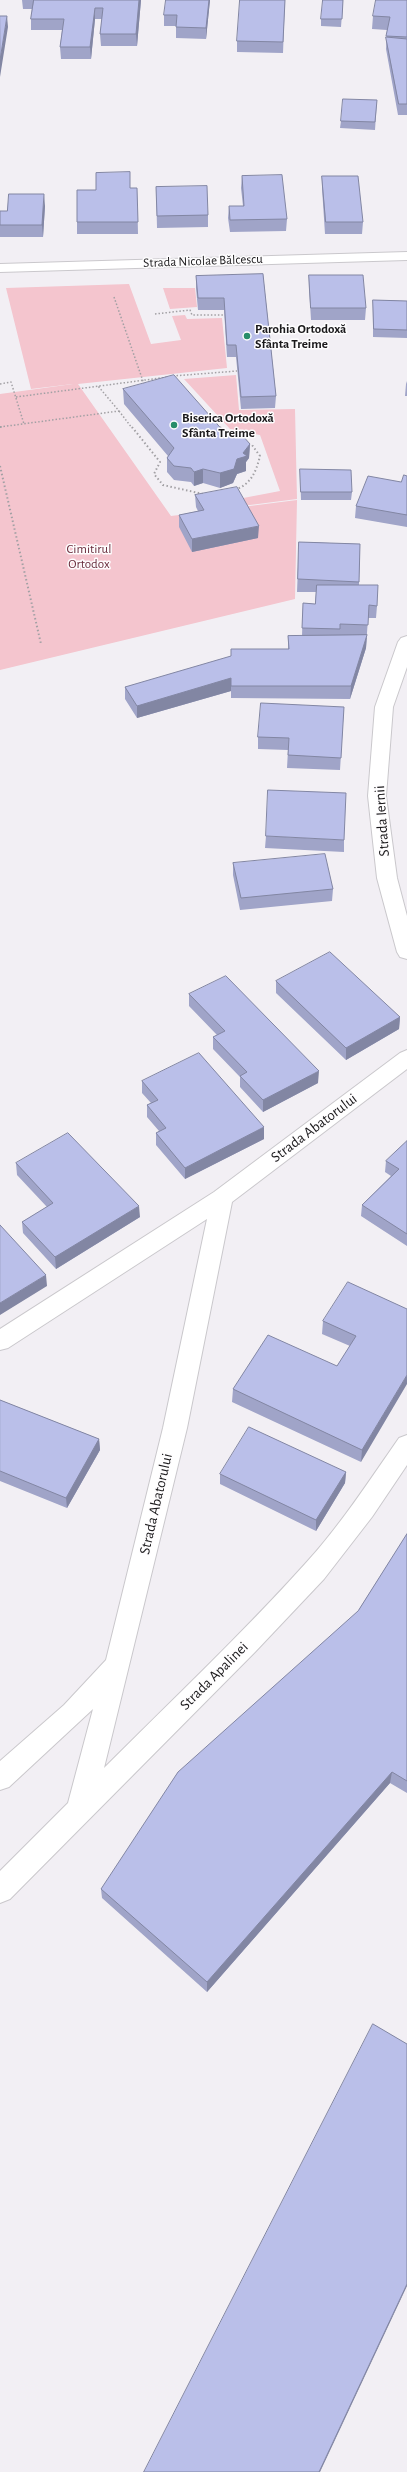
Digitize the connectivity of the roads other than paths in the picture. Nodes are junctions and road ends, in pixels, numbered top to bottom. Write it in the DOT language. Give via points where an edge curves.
graph roads {
  1 [pos="407,256"];
  2 [pos="0,268"];
  3 [pos="407,642"];
  4 [pos="407,952"];
  5 [pos="407,1058"];
  6 [pos="222,1198"];
  7 [pos="0,1341"];
  8 [pos="407,1445"];
  9 [pos="118,1665"];
  10 [pos="0,1778"];
  11 [pos="80,1809"];
  12 [pos="0,1890"];
  1 -- 2 [label="street, Strada Nicolae Bălcescu"];
  3 -- 4 [label="street, Strada Iernii" via="384,708 377,796 387,878"];
  5 -- 6 [label="street, Strada Abatorului"];
  6 -- 7 [label="street, Strada Abatorului"];
  6 -- 9 [label="street, Strada Abatorului" via="202,1306"];
  8 -- 11 [label="street, Strada Apalinei" via="363,1510 315,1570 246,1644"];
  9 -- 10 [label="street" via="73,1712"];
  9 -- 11 [label="street, Strada Abatorului"];
  11 -- 12 [label="street, Strada Apalinei"];
}
